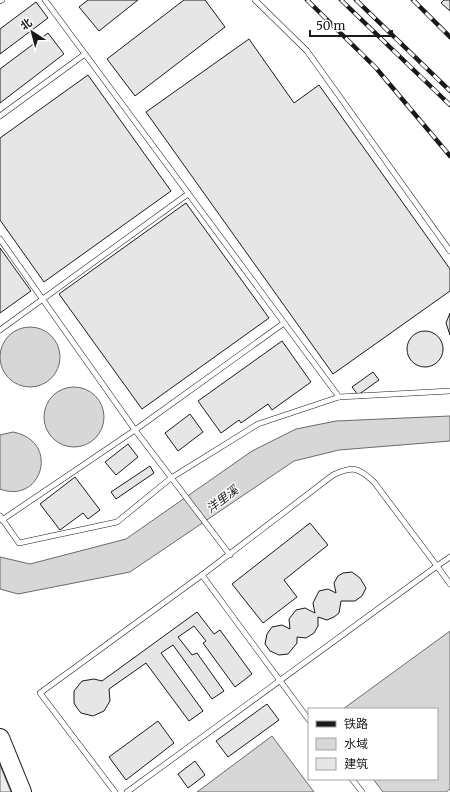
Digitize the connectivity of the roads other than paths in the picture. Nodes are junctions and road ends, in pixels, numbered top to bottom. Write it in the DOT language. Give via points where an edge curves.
graph roads {
  1 [pos="45,0"];
  2 [pos="255,0"];
  3 [pos="85,54"];
  4 [pos="0,116"];
  5 [pos="188,194"];
  6 [pos="0,240"];
  7 [pos="450,251"];
  8 [pos="42,300"];
  9 [pos="284,323"];
  10 [pos="0,330"];
  11 [pos="450,391"];
  12 [pos="339,397"];
  13 [pos="135,430"];
  14 [pos="171,478"];
  15 [pos="1,518"];
  16 [pos="230,555"];
  17 [pos="450,557"];
  18 [pos="437,566"];
  19 [pos="202,575"];
  20 [pos="450,584"];
  21 [pos="280,681"];
  22 [pos="308,719"];
  23 [pos="0,738"];
  24 [pos="353,780"];
  25 [pos="22,792"];
  26 [pos="115,792"];
  27 [pos="127,792"];
  28 [pos="362,792"];
  1 -- 3 [label="lane"];
  2 -- 7 [label="lane" via="307,51"];
  3 -- 4 [label="lane"];
  3 -- 5 [label="lane"];
  5 -- 8 [label="lane"];
  5 -- 9 [label="lane"];
  6 -- 8 [label="lane"];
  8 -- 10 [label="lane"];
  8 -- 13 [label="lane"];
  9 -- 12 [label="lane"];
  9 -- 13 [label="lane"];
  11 -- 12 [label="lane"];
  12 -- 14 [label="lane" via="258,424"];
  13 -- 14 [label="lane"];
  13 -- 15 [label="lane"];
  14 -- 15 [label="lane" via="117,522 19,543"];
  14 -- 16 [label="lane"];
  16 -- 18 [label="lane" via="333,475 346,468 362,470 374,482"];
  16 -- 19 [label="lane"];
  17 -- 18 [label="lane"];
  18 -- 20 [label="lane"];
  18 -- 21 [label="lane"];
  19 -- 21 [label="lane"];
  19 -- 26 [label="lane" via="40,693"];
  21 -- 22 [label="lane"];
  21 -- 27 [label="lane"];
  23 -- 25 [label="highway"];
  24 -- 28 [label="lane"];
}
